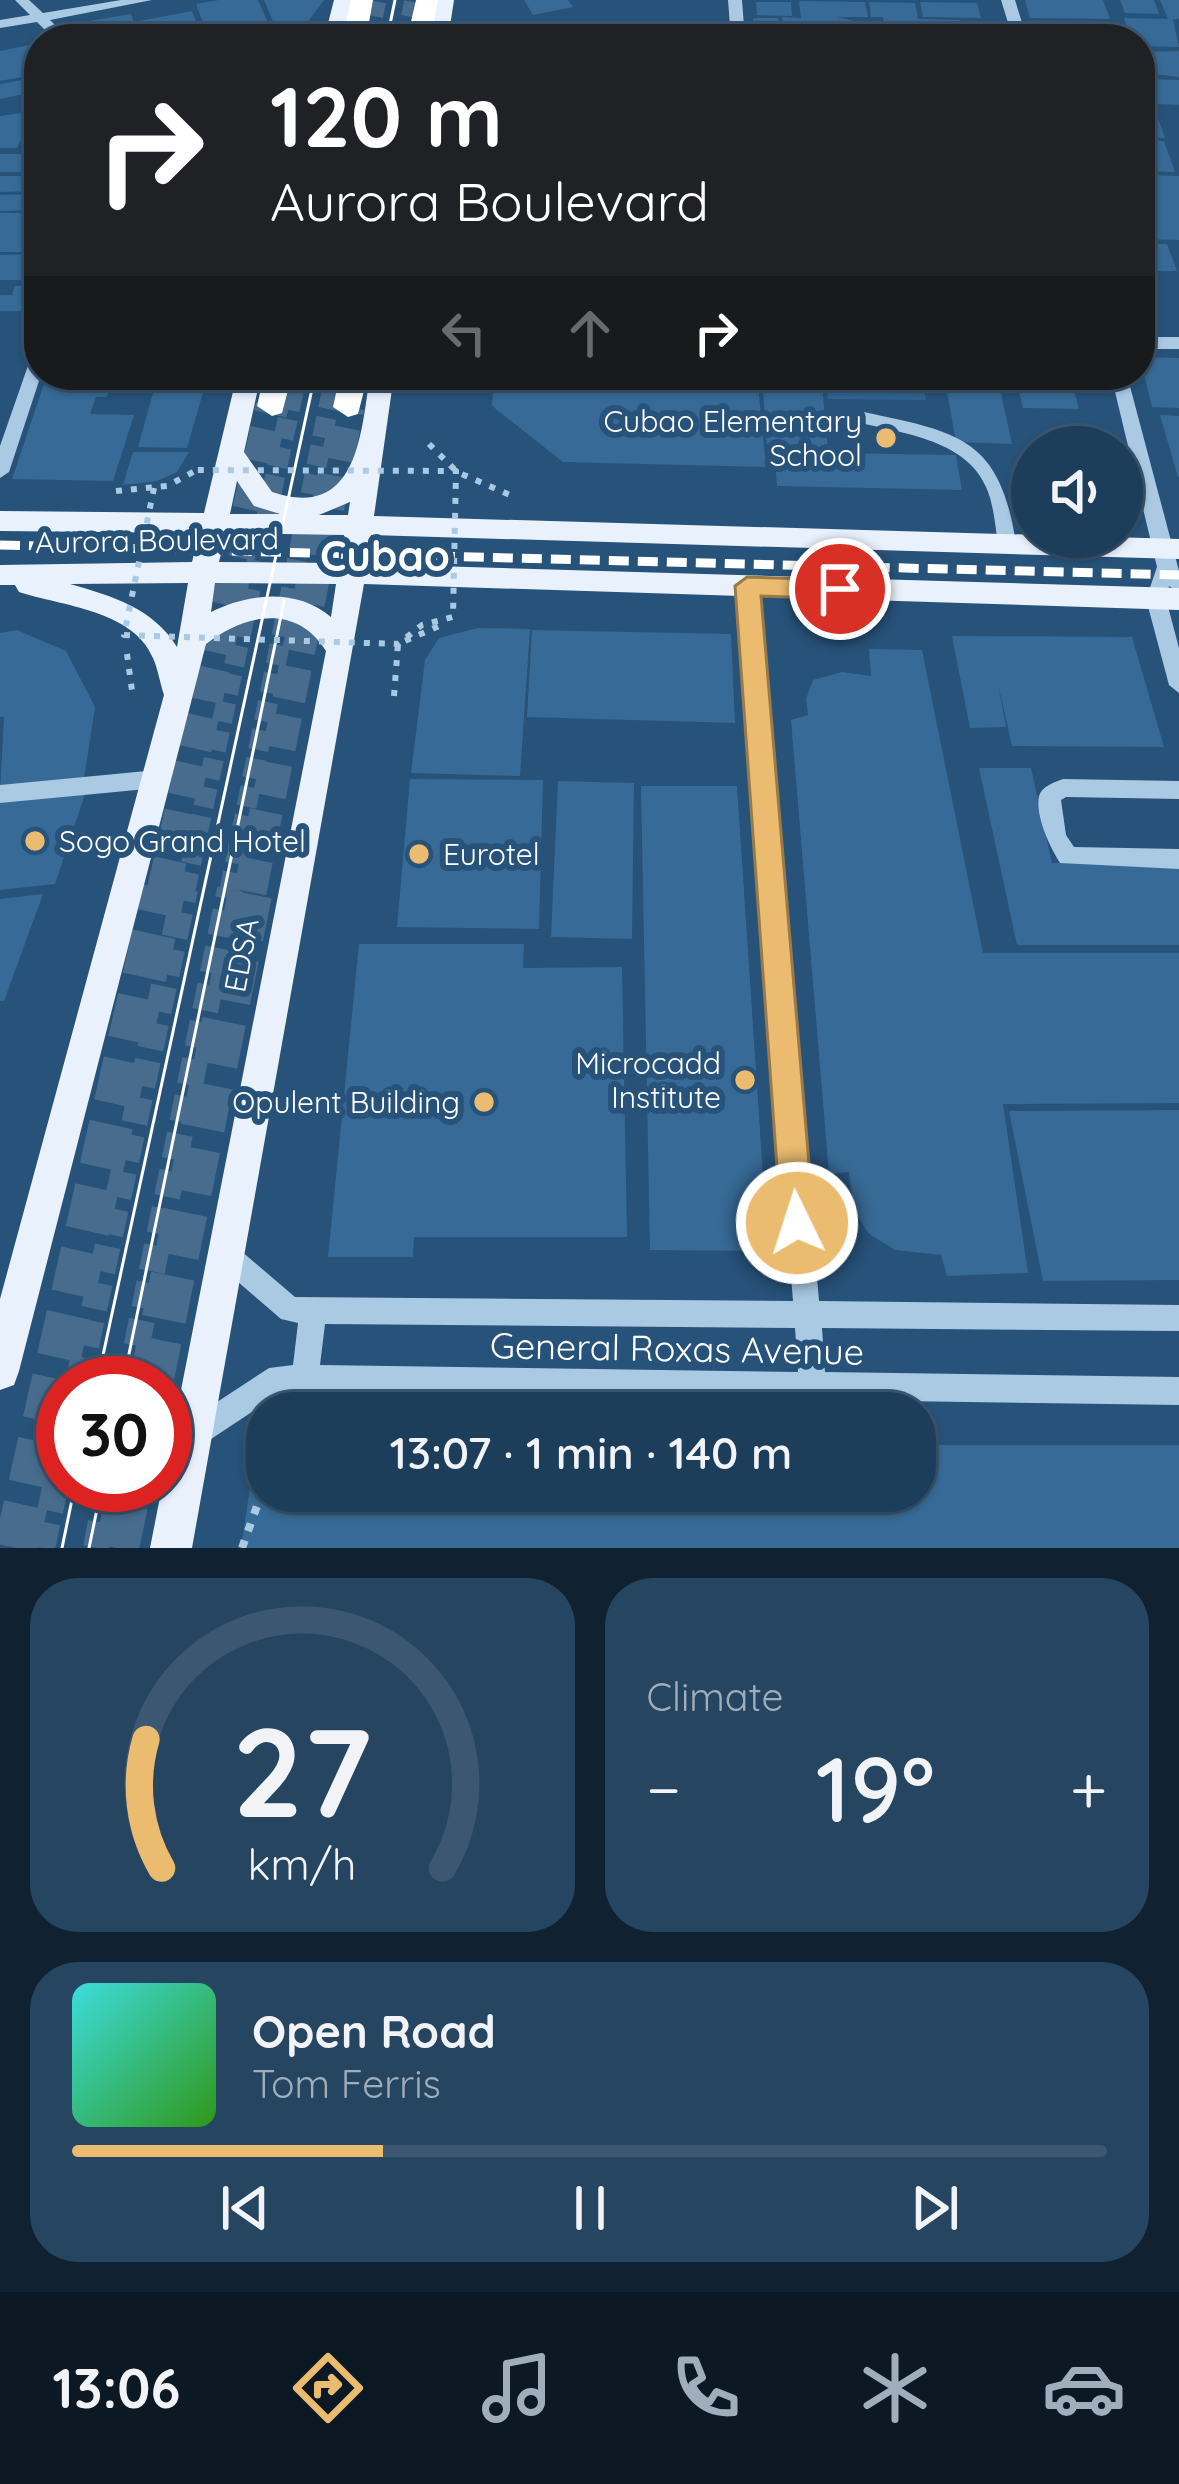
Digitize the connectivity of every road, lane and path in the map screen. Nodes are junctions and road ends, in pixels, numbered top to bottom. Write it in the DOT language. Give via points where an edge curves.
graph roads {
  1 [pos="22,0"];
  2 [pos="145,0"];
  3 [pos="38,17"];
  4 [pos="0,24"];
  5 [pos="46,24"];
  6 [pos="28,390"];
  7 [pos="245,390"];
  8 [pos="275,390"];
  9 [pos="352,390"];
  10 [pos="380,390"];
  11 [pos="1123,390"];
  12 [pos="272,406"];
  13 [pos="348,407"];
  14 [pos="859,418"];
  15 [pos="429,444"];
  16 [pos="230,451"];
  17 [pos="368,461"];
  18 [pos="456,471"];
  19 [pos="0,472"];
  20 [pos="510,495"];
  21 [pos="0,521"];
  22 [pos="217,524"];
  23 [pos="358,526"];
  24 [pos="1007,544"];
  25 [pos="1168,554"];
  26 [pos="204,569"];
  27 [pos="352,572"];
  28 [pos="0,576"];
  29 [pos="747,586"];
  30 [pos="1171,594"];
  31 [pos="446,623"];
  32 [pos="124,637"];
  33 [pos="193,638"];
  34 [pos="399,644"];
  35 [pos="340,650"];
  36 [pos="1179,685"];
  37 [pos="178,696"];
  38 [pos="394,696"];
  39 [pos="134,698"];
  40 [pos="157,779"];
  41 [pos="1179,790"];
  42 [pos="0,794"];
  43 [pos="1179,859"];
  44 [pos="224,1253"];
  45 [pos="313,1310"];
  46 [pos="805,1312"];
  47 [pos="1179,1318"];
  48 [pos="0,1371"];
  49 [pos="305,1379"];
  50 [pos="813,1386"];
  51 [pos="1179,1391"];
  52 [pos="192,1430"];
  53 [pos="192,1435"];
  54 [pos="178,1512"];
  55 [pos="254,1512"];
  56 [pos="172,1548"];
  57 [pos="242,1548"];
  1 -- 3 [label="street"];
  2 -- 3 [label="street"];
  3 -- 4 [label="street"];
  3 -- 5 [label="street"];
  6 -- 19 [label="street"];
  7 -- 16 [label="main road"];
  8 -- 12 [label="highway"];
  9 -- 13 [label="highway"];
  10 -- 17 [label="main road, EDSA"];
  11 -- 25 [label="street"];
  14 -- 24 [label="street" via="932,435 973,458 993,481"];
  15 -- 18 [label="path"];
  16 -- 17 [label="main road" via="263,500 300,508 342,496"];
  16 -- 22 [label="main road"];
  17 -- 23 [label="main road, EDSA"];
  18 -- 20 [label="path"];
  18 -- 34 [label="path, bridge" via="453,617 422,625"];
  18 -- 34 [label="path, bridge" via="196,470 154,488 124,635"];
  21 -- 22 [label="main road, Aurora Boulevard"];
  22 -- 23 [label="main road, Aurora Boulevard"];
  22 -- 26 [label="main road"];
  23 -- 24 [label="main road, Aurora Boulevard"];
  23 -- 27 [label="main road, EDSA"];
  24 -- 25 [label="main road, Aurora Boulevard"];
  25 -- 30 [label="street"];
  26 -- 27 [label="main road, Aurora Boulevard"];
  26 -- 28 [label="main road, Aurora Boulevard"];
  26 -- 33 [label="main road"];
  27 -- 29 [label="main road, Aurora Boulevard"];
  27 -- 35 [label="main road, EDSA"];
  28 -- 37 [label="main road" via="118,613 148,631 165,651"];
  29 -- 30 [label="main road, Aurora Boulevard"];
  29 -- 46 [label="street"];
  30 -- 36 [label="street"];
  31 -- 34 [label="path"];
  32 -- 39 [label="path"];
  33 -- 35 [label="main road" via="226,614 288,607 322,622"];
  33 -- 37 [label="main road"];
  34 -- 38 [label="path"];
  35 -- 44 [label="main road, EDSA"];
  37 -- 40 [label="main road"];
  40 -- 42 [label="street"];
  40 -- 48 [label="main road"];
  41 -- 43 [label="street" via="1063,788 1050,796 1056,838 1068,856"];
  44 -- 45 [label="street, General Roxas Avenue" via="290,1310"];
  44 -- 52 [label="main road, EDSA"];
  45 -- 46 [label="street, General Roxas Avenue"];
  45 -- 49 [label="street"];
  46 -- 47 [label="street, General Roxas Avenue"];
  46 -- 50 [label="street"];
  49 -- 50 [label="street, General Roxas Avenue"];
  49 -- 53 [label="street, General Roxas Avenue" via="279,1378"];
  50 -- 51 [label="street, General Roxas Avenue"];
  54 -- 56 [label="main road, EDSA"];
  55 -- 57 [label="path"];
}
